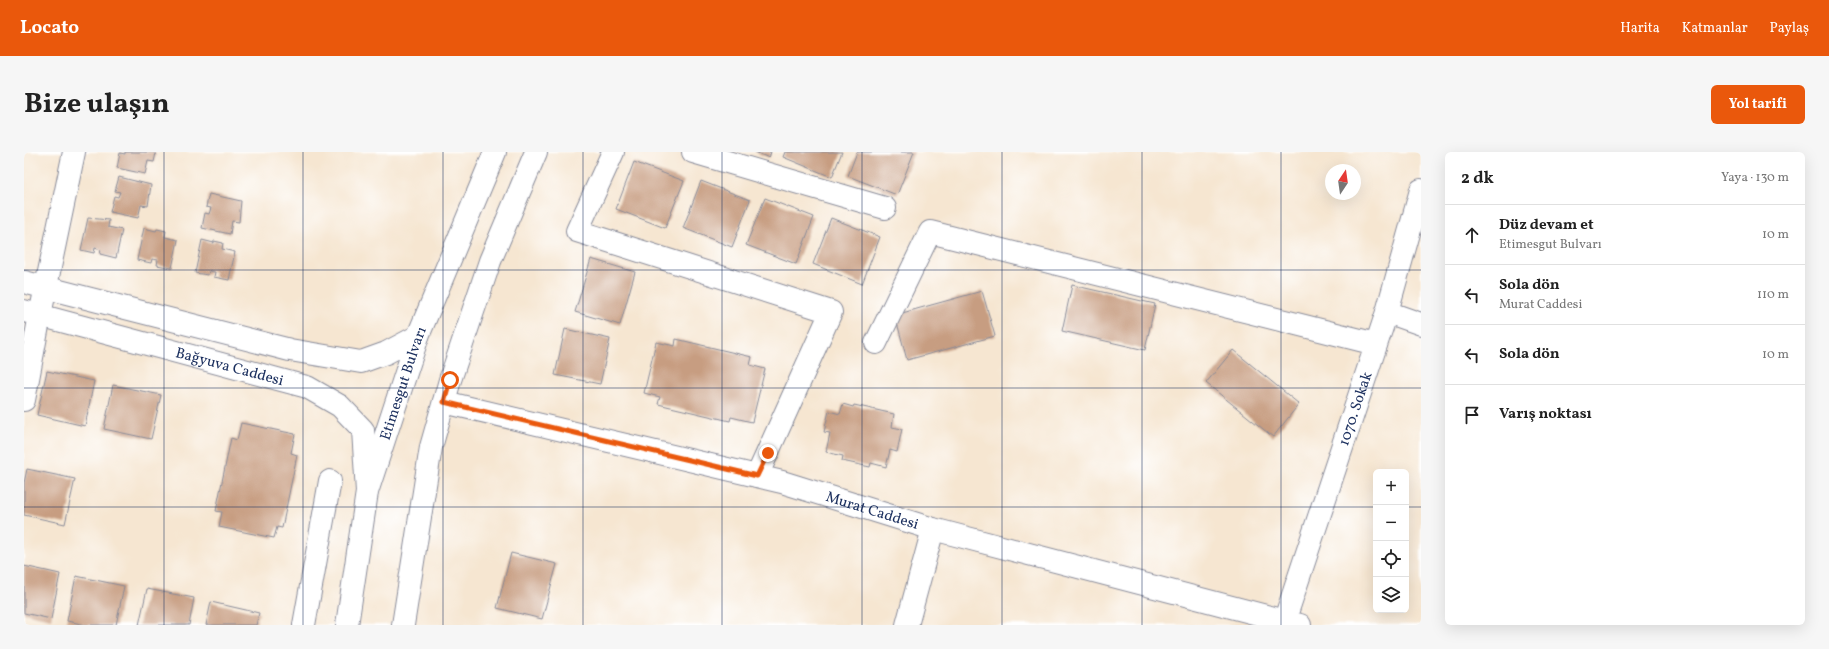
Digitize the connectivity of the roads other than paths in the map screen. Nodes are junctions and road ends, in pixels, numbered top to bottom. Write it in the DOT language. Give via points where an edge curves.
graph roads {
  1 [pos="74,152"];
  2 [pos="495,152"];
  3 [pos="536,152"];
  4 [pos="613,152"];
  5 [pos="694,152"];
  6 [pos="1421,190"];
  7 [pos="885,208"];
  8 [pos="24,282"];
  9 [pos="46,288"];
  10 [pos="1387,312"];
  11 [pos="32,313"];
  12 [pos="1421,324"];
  13 [pos="418,336"];
  14 [pos="876,343"];
  15 [pos="1376,344"];
  16 [pos="24,400"];
  17 [pos="444,402"];
  18 [pos="757,476"];
  19 [pos="330,481"];
  20 [pos="367,492"];
  21 [pos="933,529"];
  22 [pos="1289,624"];
  23 [pos="304,625"];
  24 [pos="347,625"];
  25 [pos="403,625"];
  26 [pos="907,625"];
  1 -- 9 [label="street"];
  2 -- 13 [label="street, Etimesgut Bulvarı"];
  3 -- 17 [label="street" via="490,261"];
  4 -- 18 [label="street" via="577,231 831,312"];
  5 -- 7 [label="street"];
  6 -- 10 [label="street, 1070. Sokak"];
  8 -- 9 [label="street, Bağyuva Caddesi"];
  9 -- 11 [label="street"];
  9 -- 13 [label="street, Bağyuva Caddesi" via="290,350 361,362"];
  10 -- 12 [label="street"];
  10 -- 15 [label="street, 1070. Sokak"];
  11 -- 16 [label="street"];
  11 -- 20 [label="street, Bağyuva Caddesi" via="307,387 340,406 363,430"];
  13 -- 20 [label="street, Etimesgut Bulvarı"];
  14 -- 15 [label="street" via="930,232"];
  15 -- 22 [label="street, 1070. Sokak"];
  17 -- 18 [label="street, Murat Caddesi"];
  17 -- 25 [label="street" via="431,447"];
  18 -- 21 [label="street, Murat Caddesi"];
  19 -- 23 [label="street"];
  20 -- 24 [label="street, Etimesgut Bulvarı"];
  21 -- 22 [label="street, Murat Caddesi"];
  21 -- 26 [label="street"];
}
